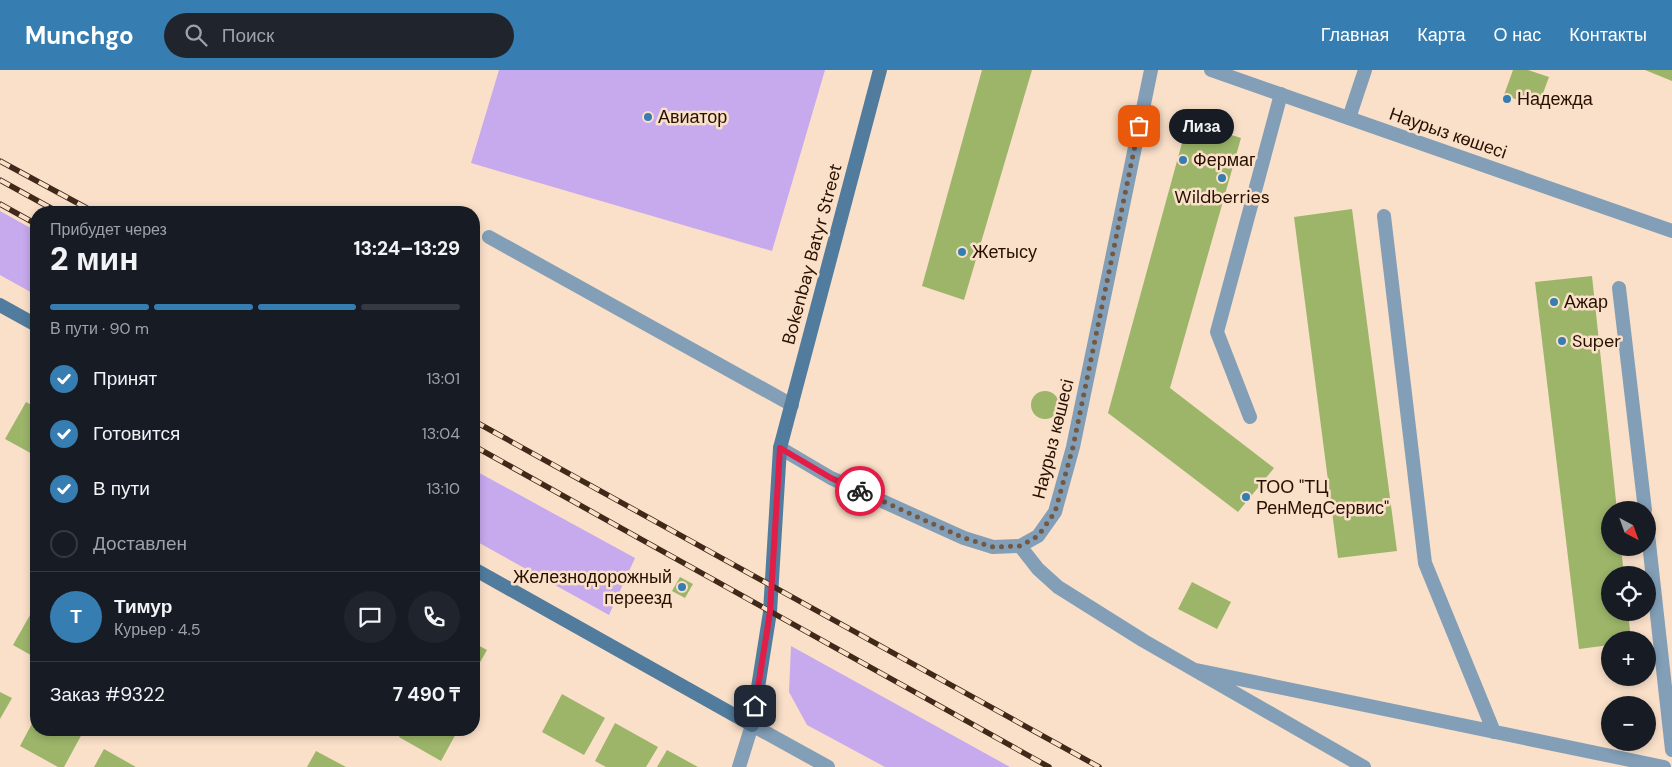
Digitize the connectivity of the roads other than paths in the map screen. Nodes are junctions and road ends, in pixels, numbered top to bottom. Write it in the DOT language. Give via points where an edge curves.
graph roads {
  1 [pos="880,70"];
  2 [pos="1151,70"];
  3 [pos="1212,70"];
  4 [pos="1365,70"];
  5 [pos="1281,94"];
  6 [pos="1349,118"];
  7 [pos="1384,216"];
  8 [pos="1672,231"];
  9 [pos="489,236"];
  10 [pos="1620,288"];
  11 [pos="0,305"];
  12 [pos="30,322"];
  13 [pos="792,404"];
  14 [pos="1250,417"];
  15 [pos="780,448"];
  16 [pos="1644,501"];
  17 [pos="1020,546"];
  18 [pos="1650,556"];
  19 [pos="480,573"];
  20 [pos="1196,670"];
  21 [pos="752,725"];
  22 [pos="1494,732"];
  23 [pos="1672,750"];
  24 [pos="1632,764"];
  25 [pos="739,767"];
  26 [pos="828,767"];
  27 [pos="1364,767"];
  28 [pos="1664,767"];
  1 -- 13 [label="main road, Bokenbay Batyr Street"];
  2 -- 17 [label="street, Наурыз көшесі" via="1073,447 1055,512 1038,536"];
  3 -- 5 [label="street, Наурыз көшесі"];
  4 -- 6 [label="street"];
  5 -- 6 [label="street, Наурыз көшесі"];
  5 -- 14 [label="street" via="1217,332"];
  6 -- 8 [label="street, Наурыз көшесі"];
  7 -- 22 [label="street" via="1425,564"];
  9 -- 13 [label="street"];
  10 -- 16 [label="street"];
  11 -- 12 [label="main road"];
  13 -- 15 [label="main road, Bokenbay Batyr Street"];
  15 -- 17 [label="street" via="831,478 964,538 993,547"];
  15 -- 21 [label="main road, Bokenbay Batyr Street" via="770,612"];
  17 -- 20 [label="street" via="1058,587"];
  18 -- 23 [label="street"];
  19 -- 21 [label="main road"];
  20 -- 22 [label="street"];
  20 -- 27 [label="street"];
  21 -- 25 [label="street"];
  21 -- 26 [label="street"];
  22 -- 24 [label="street"];
  24 -- 28 [label="street"];
}
